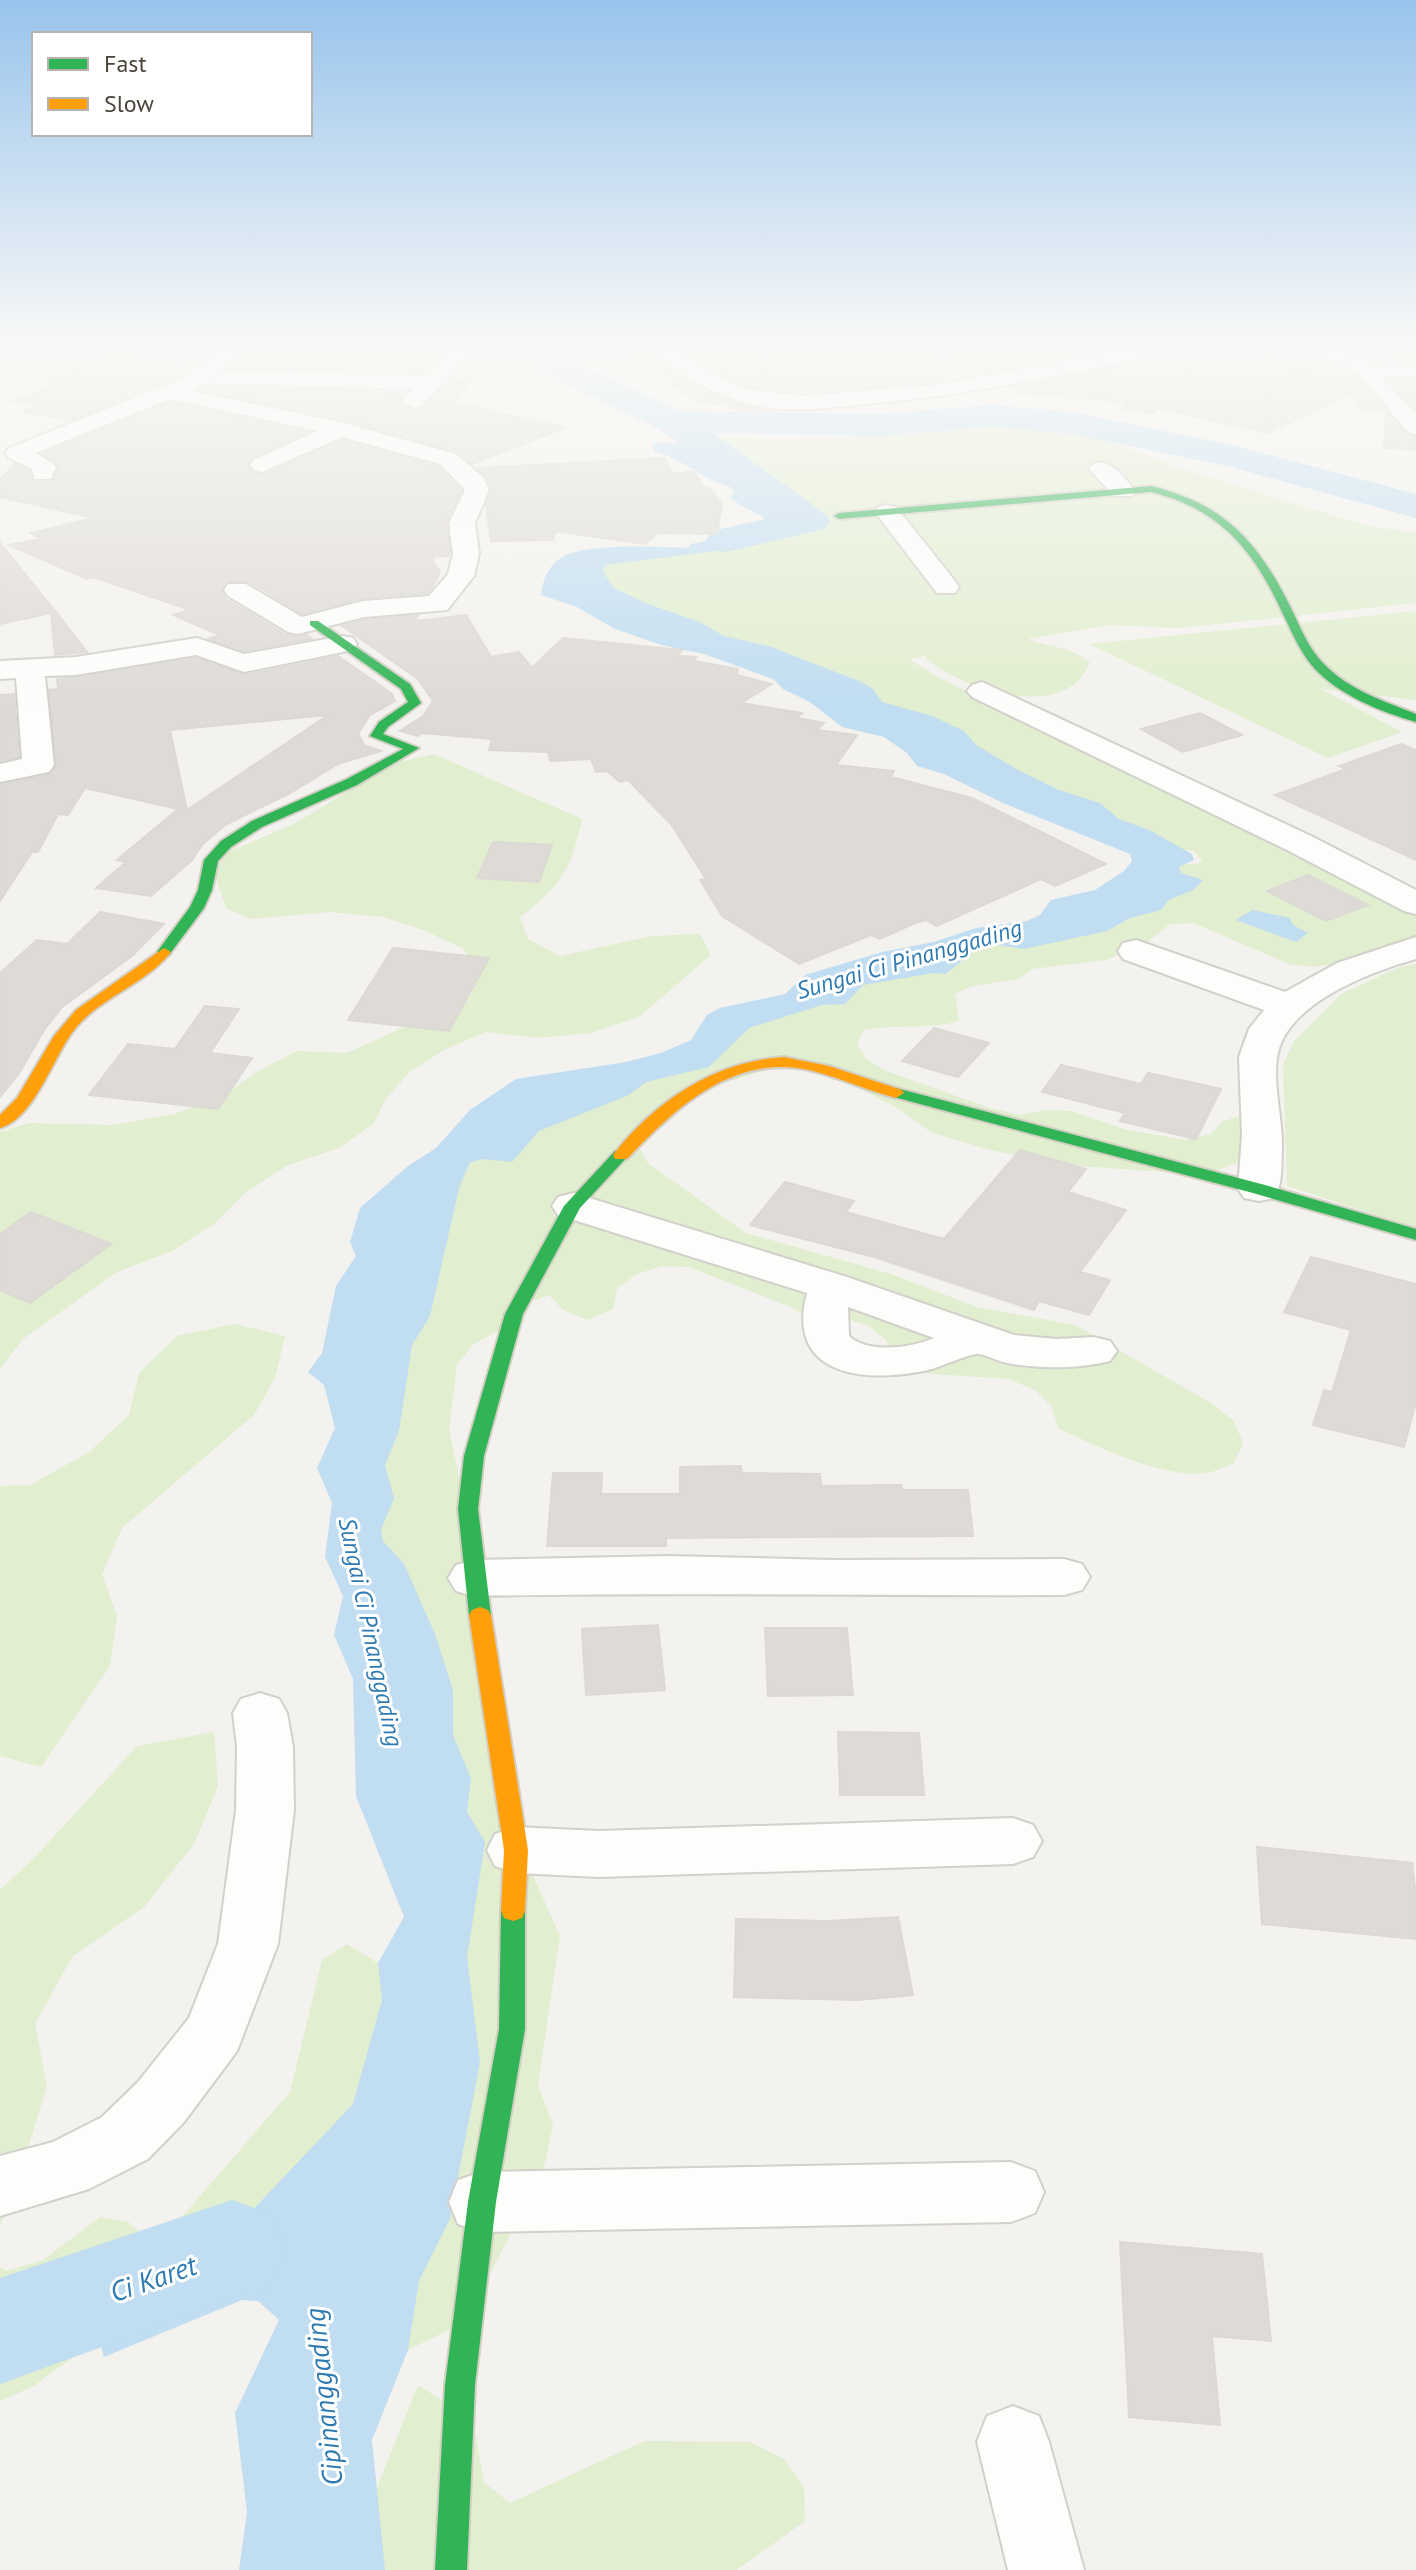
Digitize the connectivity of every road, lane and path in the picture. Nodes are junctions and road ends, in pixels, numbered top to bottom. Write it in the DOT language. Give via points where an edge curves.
graph roads {
  1 [pos="44,470"];
  2 [pos="460,470"];
  3 [pos="1102,470"];
  4 [pos="43,474"];
  5 [pos="1123,491"];
  6 [pos="887,512"];
  7 [pos="839,516"];
  8 [pos="946,587"];
  9 [pos="237,590"];
  10 [pos="314,623"];
  11 [pos="343,644"];
  12 [pos="30,669"];
  13 [pos="0,670"];
  14 [pos="982,691"];
  15 [pos="1416,718"];
  16 [pos="0,773"];
  17 [pos="1416,904"];
  18 [pos="1416,948"];
  19 [pos="1136,951"];
  20 [pos="1289,1006"];
  21 [pos="0,1123"];
  22 [pos="1259,1189"];
  23 [pos="573,1206"];
  24 [pos="1416,1235"];
  25 [pos="831,1286"];
  26 [pos="969,1338"];
  27 [pos="1094,1351"];
  28 [pos="1064,1577"];
  29 [pos="474,1578"];
  30 [pos="260,1713"];
  31 [pos="1013,1841"];
  32 [pos="516,1850"];
  33 [pos="0,2186"];
  34 [pos="1011,2192"];
  35 [pos="482,2202"];
  36 [pos="1013,2442"];
  37 [pos="451,2570"];
  38 [pos="1046,2570"];
  1 -- 4 [label="street"];
  2 -- 10 [label="street" via="477,490 462,523 466,554 461,576 437,604 363,609"];
  3 -- 5 [label="street"];
  5 -- 6 [label="street"];
  5 -- 15 [label="street" via="1172,491 1195,498 1227,522 1256,553 1319,666 1337,681"];
  6 -- 7 [label="street"];
  6 -- 8 [label="street"];
  9 -- 10 [label="street" via="294,625"];
  10 -- 11 [label="street"];
  11 -- 12 [label="street" via="244,663 197,646"];
  11 -- 21 [label="street" via="413,696 410,709 383,722 376,736 413,748 246,832 215,854 206,868 205,893 169,948 145,972 69,1025 35,1086"];
  12 -- 13 [label="street"];
  12 -- 16 [label="street" via="38,765"];
  14 -- 17 [label="street"];
  18 -- 20 [label="street" via="1332,979"];
  19 -- 20 [label="street"];
  20 -- 22 [label="street" via="1264,1035 1260,1048"];
  22 -- 23 [label="street" via="788,1062 753,1063 716,1075 660,1113"];
  22 -- 24 [label="street"];
  23 -- 25 [label="street"];
  23 -- 29 [label="street" via="514,1314 474,1456 468,1509"];
  25 -- 26 [label="street"];
  25 -- 26 [label="street" via="826,1340 841,1355 861,1360 910,1358 941,1352"];
  26 -- 27 [label="street" via="1029,1352"];
  28 -- 29 [label="street"];
  29 -- 32 [label="street"];
  30 -- 33 [label="street" via="265,1810 248,1944 215,2032 161,2102 125,2138 66,2168"];
  31 -- 32 [label="street" via="599,1854"];
  32 -- 35 [label="street" via="512,2029"];
  34 -- 35 [label="street"];
  35 -- 37 [label="street" via="460,2385"];
  36 -- 38 [label="street"];
}
